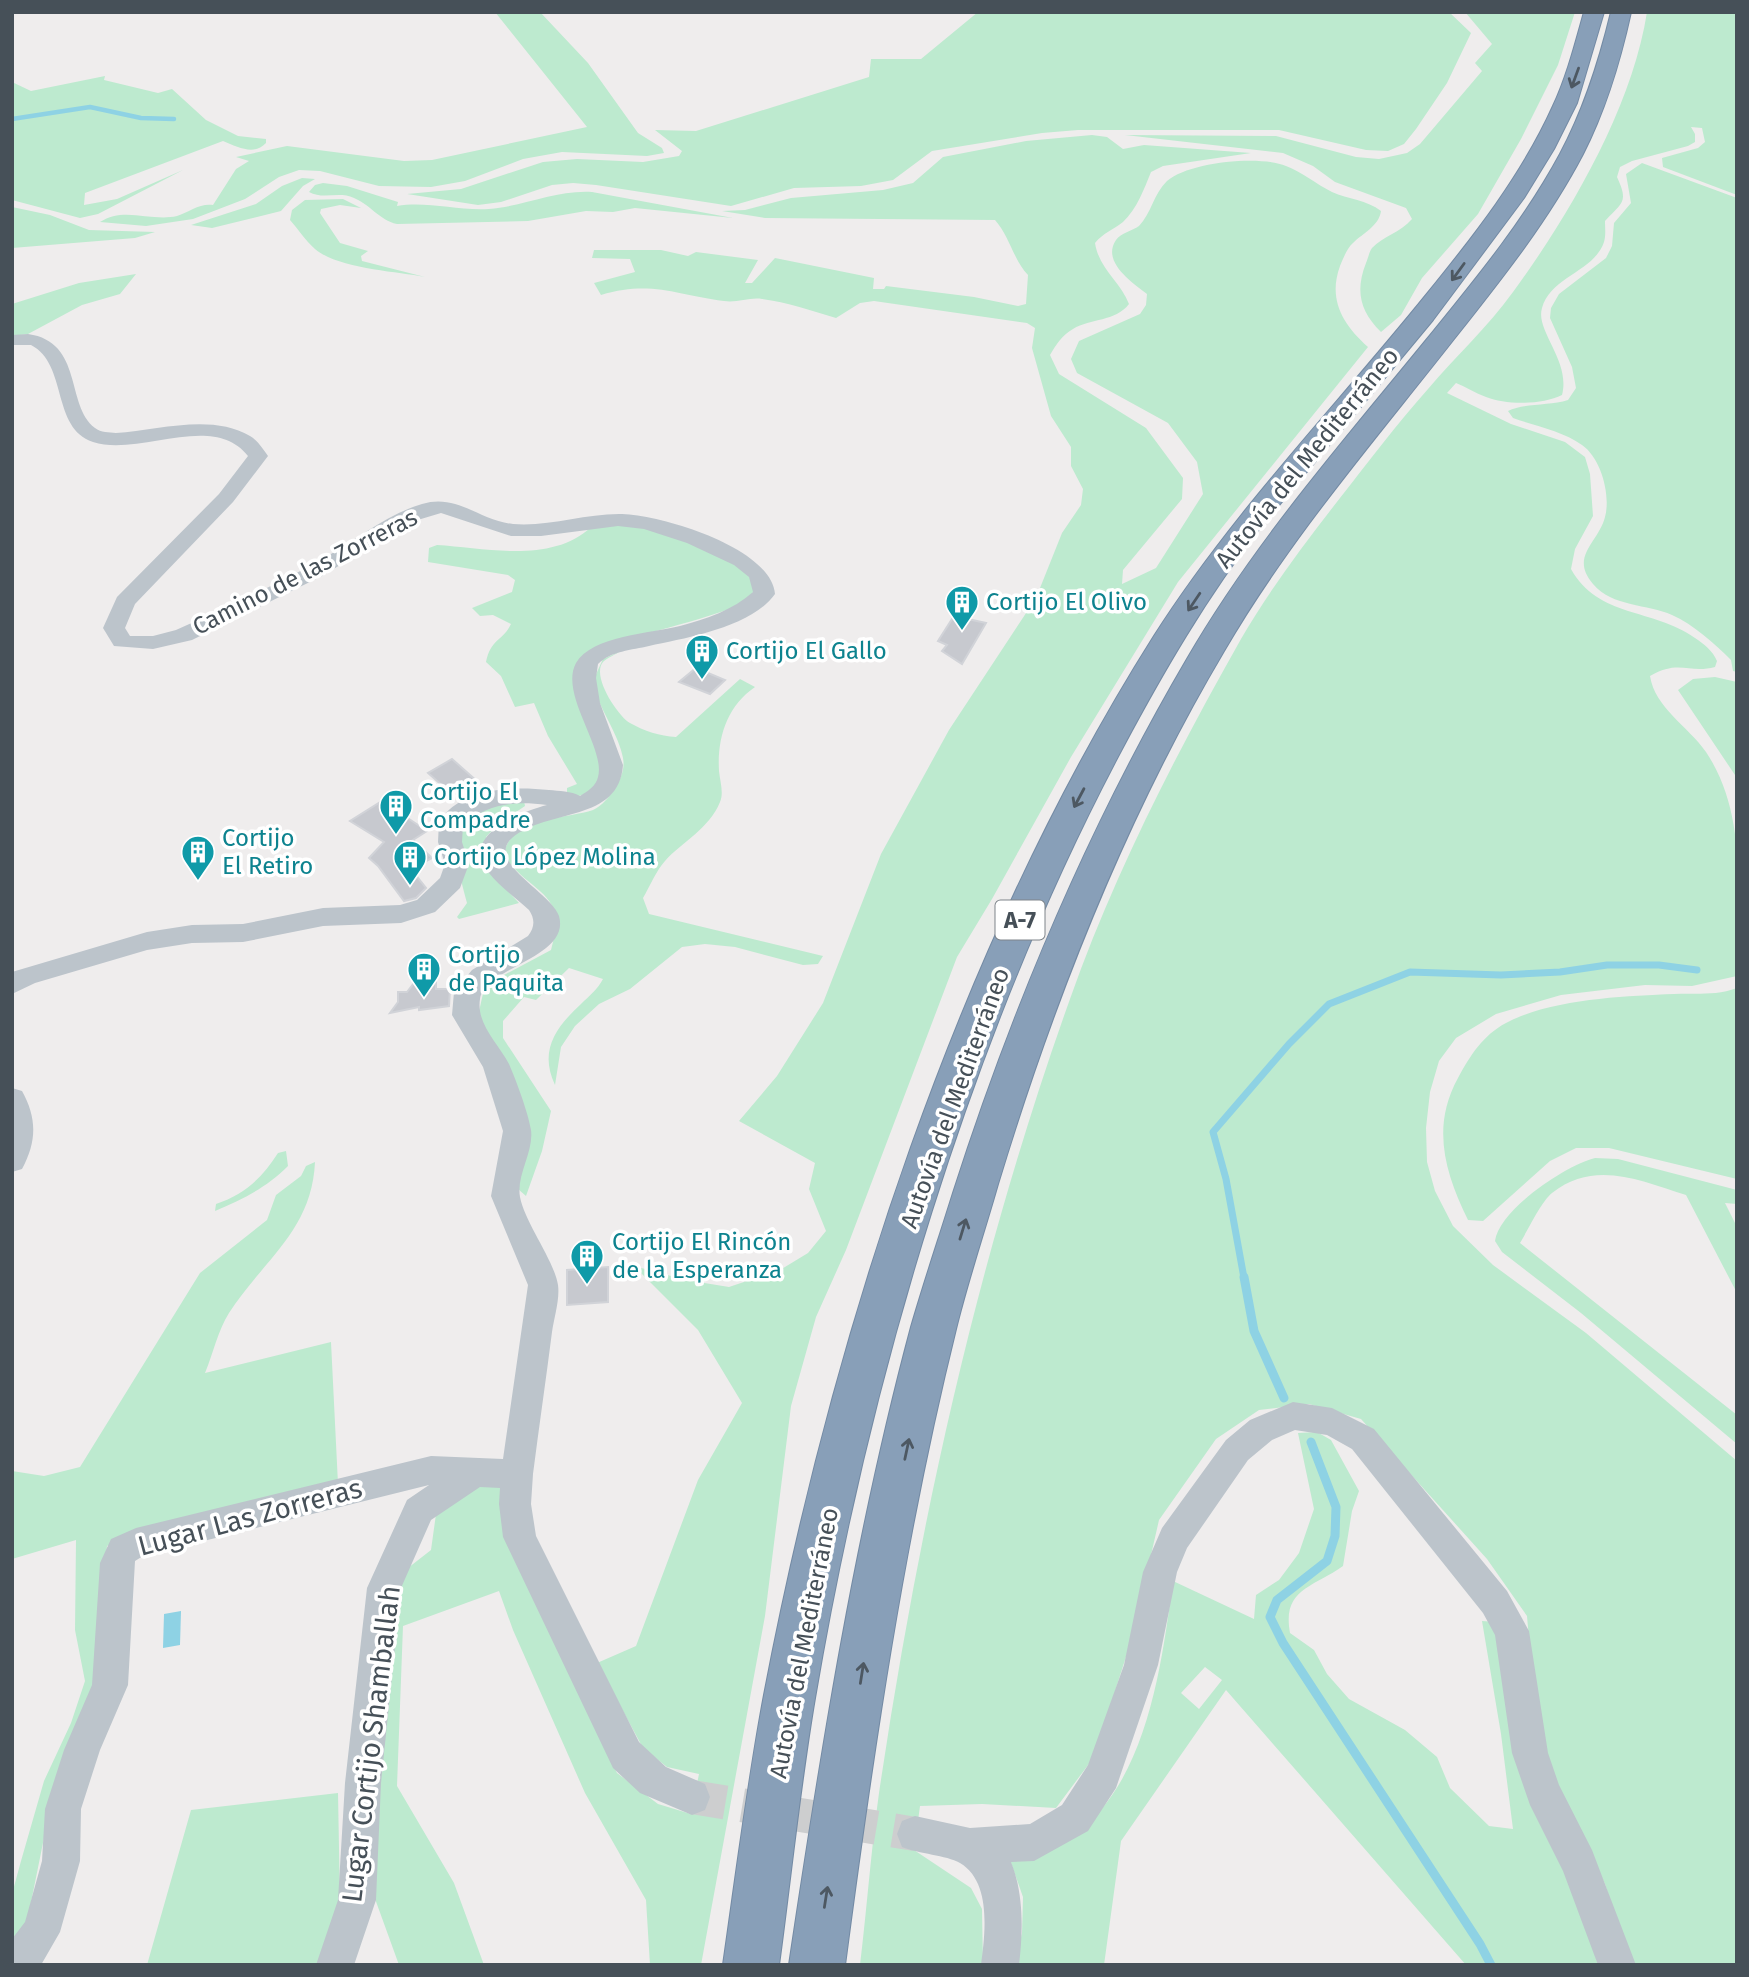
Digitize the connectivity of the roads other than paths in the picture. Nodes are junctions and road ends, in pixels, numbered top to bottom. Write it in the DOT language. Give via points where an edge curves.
graph roads {
  1 [pos="1594,12"];
  2 [pos="1620,12"];
  3 [pos="12,340"];
  4 [pos="48,348"];
  5 [pos="12,354"];
  6 [pos="588,802"];
  7 [pos="12,985"];
  8 [pos="12,1098"];
  9 [pos="12,1161"];
  10 [pos="475,1472"];
  11 [pos="517,1474"];
  12 [pos="692,1797"];
  13 [pos="915,1834"];
  14 [pos="970,1847"];
  15 [pos="17,1965"];
  16 [pos="335,1965"];
  17 [pos="751,1965"];
  18 [pos="817,1965"];
  19 [pos="1000,1965"];
  20 [pos="1617,1965"];
  1 -- 17 [label="highway, Autovía del Mediterráneo / A-7, one-way" via="1562,111 1533,167 1450,282 1246,526 1170,638 1100,758 1032,891 968,1046 873,1339 831,1500 779,1757"];
  18 -- 2 [label="highway, Autovía del Mediterráneo / A-7, one-way" via="871,1620 931,1336 1037,1004 1104,841 1208,649 1313,499 1522,237 1579,141 1601,90"];
  3 -- 4 [label="street" via="36,340"];
  4 -- 5 [label="street"];
  4 -- 6 [label="street, Camino de las Zorreras" via="66,381 82,429 93,436 114,440 214,430 238,435 258,456 226,498 125,602 114,628 122,641 163,643 184,635 334,561 402,519 433,507 450,508 512,530 641,522 706,544 751,566 764,584 764,594 756,604 593,655 585,664 583,680 611,765 603,791"];
  6 -- 7 [label="street" via="511,793 462,811 451,822 450,842 457,864 451,882 426,906 401,914 323,917 243,933 147,941 26,976"];
  6 -- 11 [label="street" via="531,817 500,835 493,853 496,867 538,904 546,916 546,930 537,942 481,977 467,992 466,1015 496,1066 517,1131 505,1196 543,1285"];
  8 -- 9 [label="street" via="21,1122"];
  10 -- 11 [label="street, Lugar Las Zorreras"];
  10 -- 15 [label="street, Lugar Las Zorreras" via="431,1470 136,1543 123,1550 117,1563 110,1685 63,1810 61,1861 41,1932"];
  10 -- 16 [label="street, Lugar Cortijo Shamballah" via="419,1510 384,1588 363,1783 357,1900"];
  11 -- 12 [label="street" via="520,1537 626,1755 653,1780"];
  13 -- 14 [label="street"];
  14 -- 19 [label="street" via="997,1874 1004,1933"];
  14 -- 20 [label="street" via="1034,1842 1074,1818 1103,1775 1141,1665 1160,1572 1174,1539 1237,1450 1262,1430 1293,1416 1332,1422 1363,1439 1495,1602 1512,1631 1531,1753"];
}
